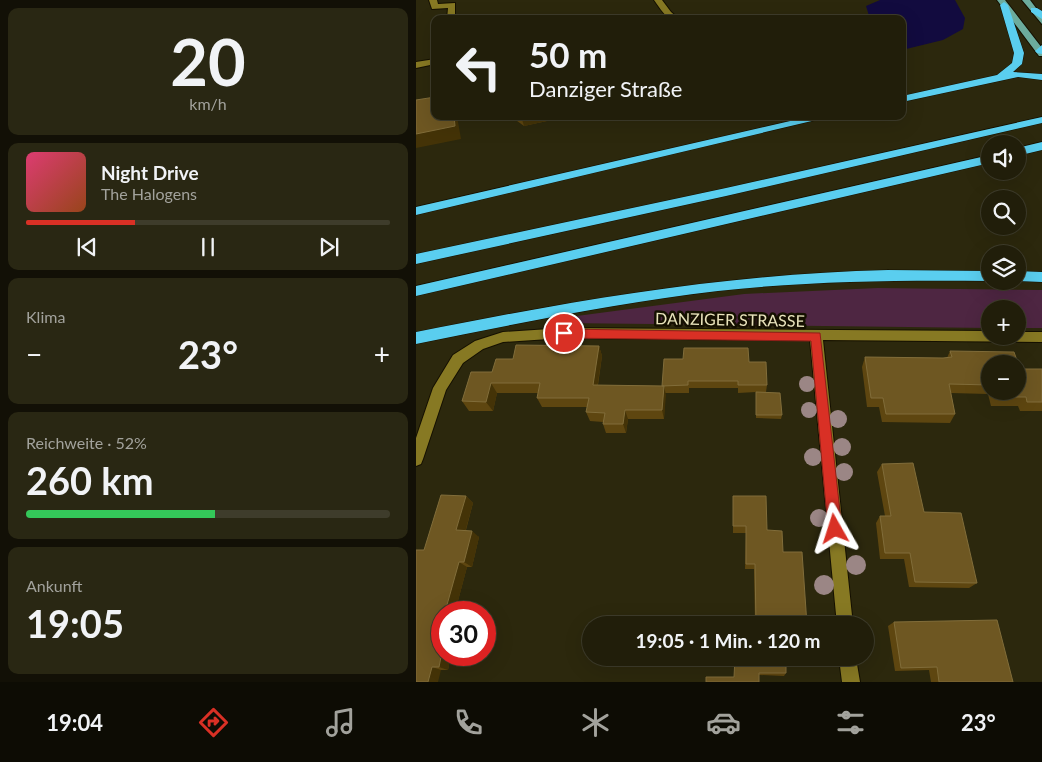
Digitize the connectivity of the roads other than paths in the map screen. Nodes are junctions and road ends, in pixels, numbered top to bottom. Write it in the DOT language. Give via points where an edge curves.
graph roads {
  1 [pos="433,0"];
  2 [pos="658,0"];
  3 [pos="1026,0"];
  4 [pos="1002,2"];
  5 [pos="1038,13"];
  6 [pos="452,15"];
  7 [pos="667,15"];
  8 [pos="1042,22"];
  9 [pos="1041,51"];
  10 [pos="431,62"];
  11 [pos="416,65"];
  12 [pos="999,77"];
  13 [pos="1042,77"];
  14 [pos="906,98"];
  15 [pos="811,120"];
  16 [pos="1042,120"];
  17 [pos="1042,146"];
  18 [pos="1026,150"];
  19 [pos="981,161"];
  20 [pos="416,211"];
  21 [pos="416,259"];
  22 [pos="981,276"];
  23 [pos="1026,276"];
  24 [pos="1042,277"];
  25 [pos="416,291"];
  26 [pos="1042,336"];
  27 [pos="816,337"];
  28 [pos="416,338"];
  29 [pos="416,459"];
  30 [pos="844,616"];
  31 [pos="849,666"];
  32 [pos="851,682"];
  1 -- 6 [label="street" via="435,7 452,5"];
  2 -- 7 [label="street"];
  3 -- 5 [label="main road"];
  4 -- 9 [label="main road"];
  4 -- 12 [label="highway" via="1019,60"];
  5 -- 8 [label="main road"];
  10 -- 11 [label="street"];
  12 -- 13 [label="highway" via="1018,74"];
  12 -- 14 [label="highway"];
  15 -- 20 [label="highway"];
  16 -- 21 [label="highway"];
  17 -- 18 [label="highway"];
  19 -- 25 [label="highway"];
  22 -- 28 [label="highway" via="845,276 716,286 516,316"];
  23 -- 24 [label="highway"];
  26 -- 27 [label="street, DANZIGER STRASSE"];
  27 -- 29 [label="street, DANZIGER STRASSE" via="564,333 503,337 479,345 458,359 440,388"];
  27 -- 30 [label="street"];
  31 -- 32 [label="street"];
}
